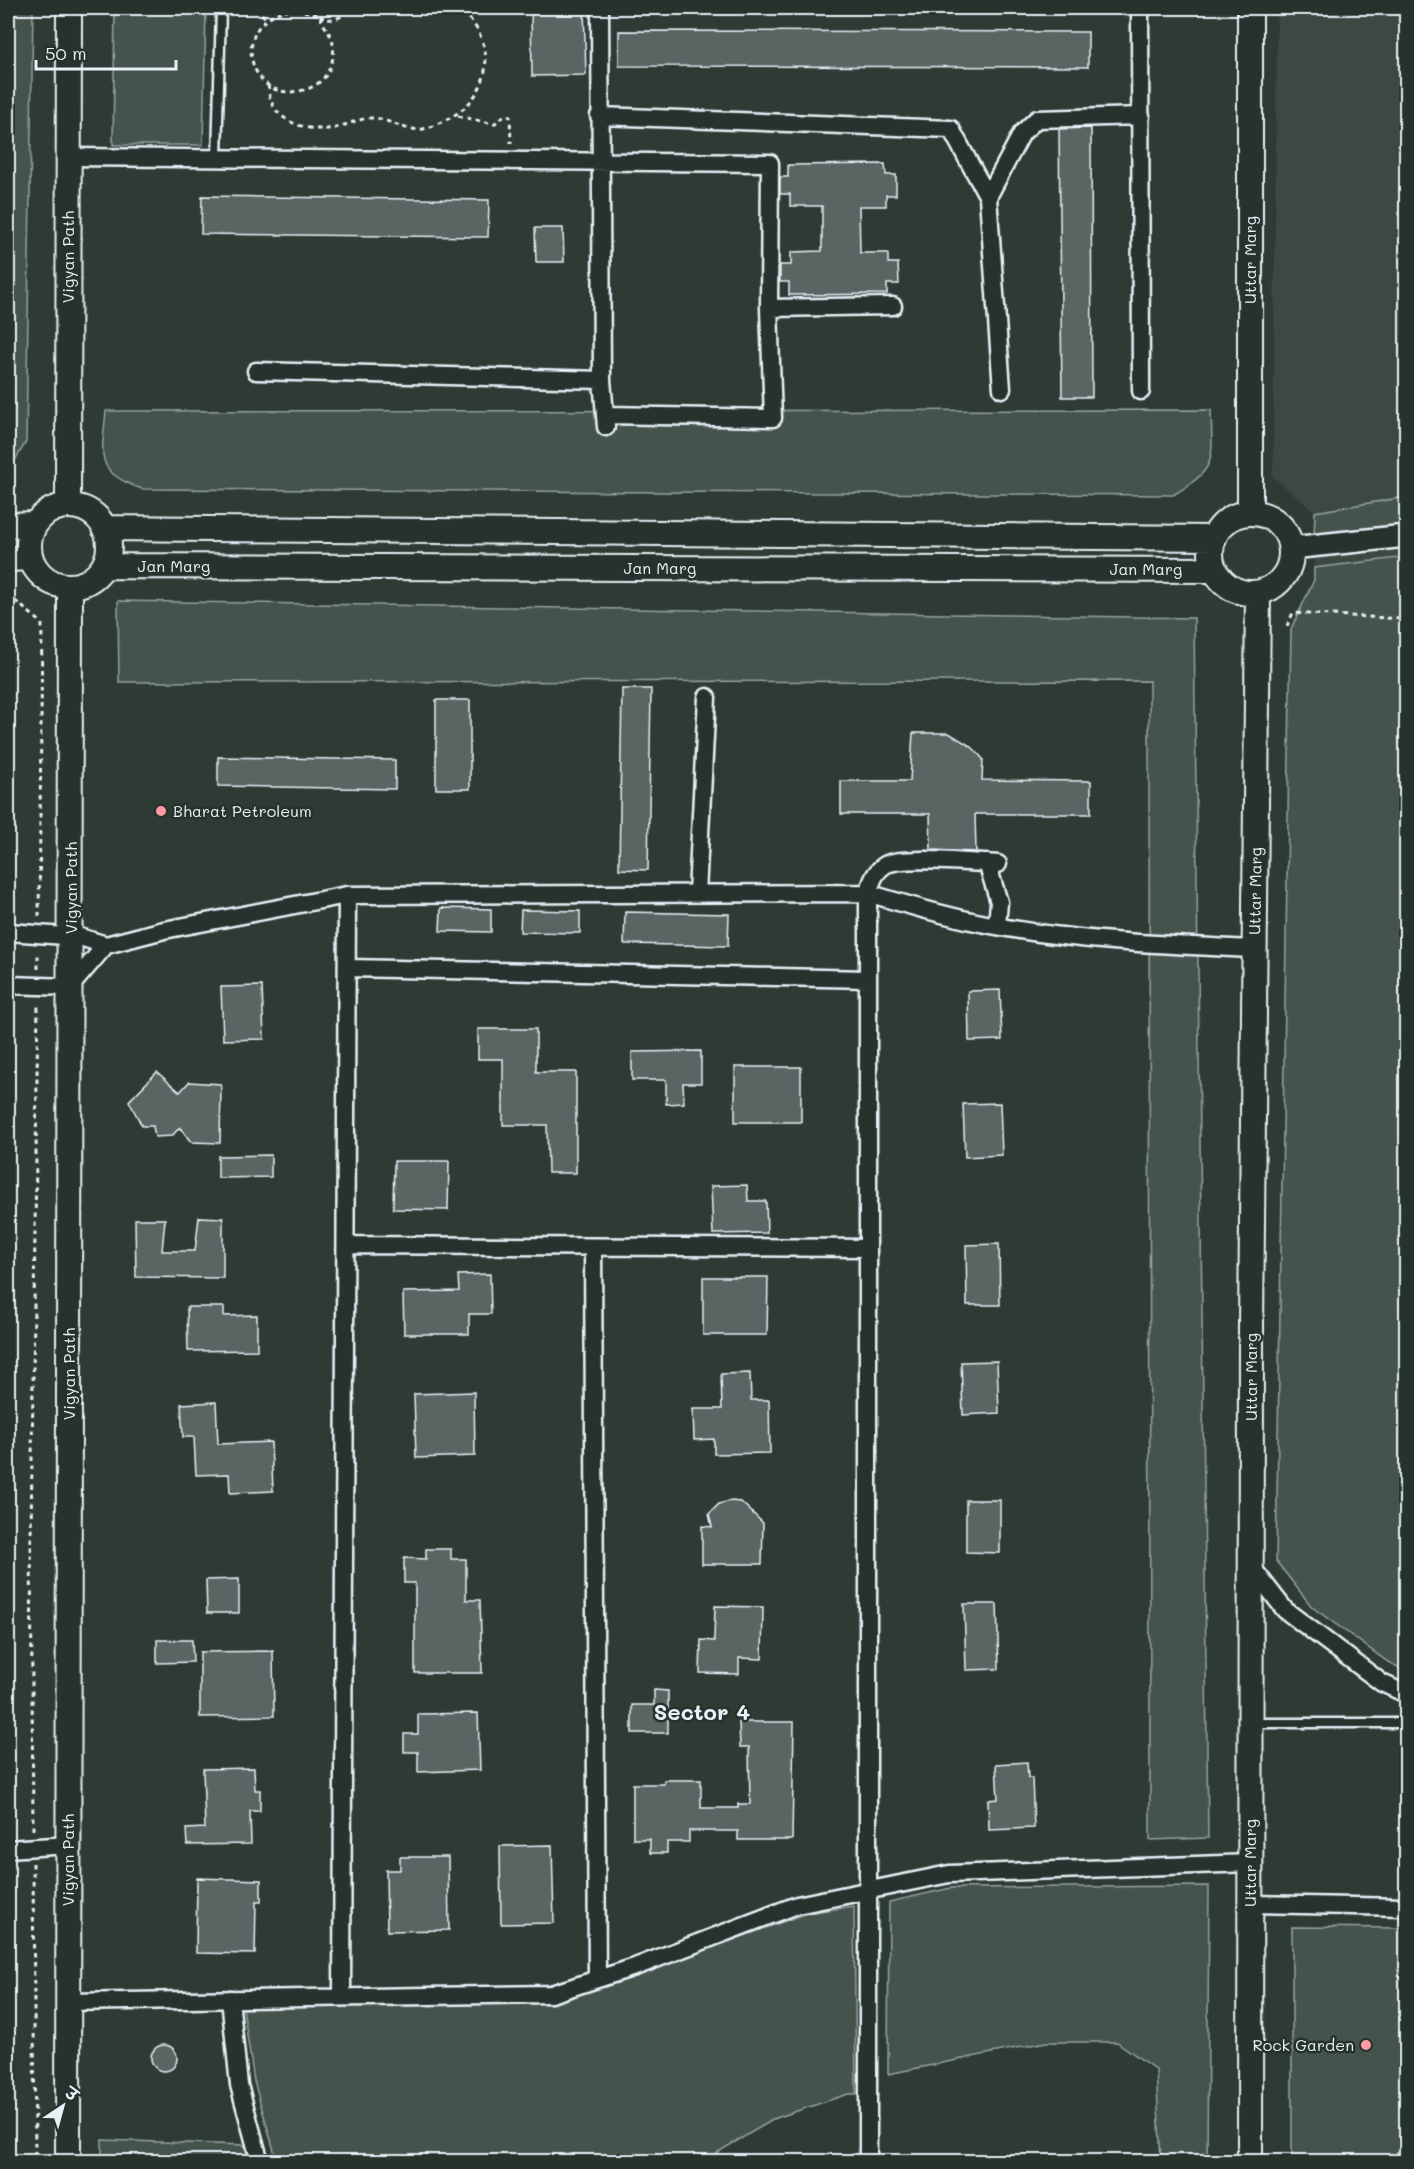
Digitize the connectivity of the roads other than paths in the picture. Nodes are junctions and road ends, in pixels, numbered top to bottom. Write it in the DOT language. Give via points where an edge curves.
graph roads {
  1 [pos="69,8"];
  2 [pos="221,8"];
  3 [pos="600,8"];
  4 [pos="1140,8"];
  5 [pos="1250,8"];
  6 [pos="600,116"];
  7 [pos="1141,116"];
  8 [pos="69,157"];
  9 [pos="218,158"];
  10 [pos="599,163"];
  11 [pos="988,197"];
  12 [pos="893,306"];
  13 [pos="770,308"];
  14 [pos="256,371"];
  15 [pos="602,380"];
  16 [pos="1002,389"];
  17 [pos="1141,391"];
  18 [pos="68,506"];
  19 [pos="1250,513"];
  20 [pos="36,524"];
  21 [pos="8,525"];
  22 [pos="104,528"];
  23 [pos="1407,536"];
  24 [pos="1214,538"];
  25 [pos="1291,548"];
  26 [pos="19,558"];
  27 [pos="104,566"];
  28 [pos="1215,570"];
  29 [pos="70,586"];
  30 [pos="1258,592"];
  31 [pos="707,697"];
  32 [pos="697,893"];
  33 [pos="868,893"];
  34 [pos="347,895"];
  35 [pos="997,926"];
  36 [pos="8,933"];
  37 [pos="71,936"];
  38 [pos="106,945"];
  39 [pos="1255,949"];
  40 [pos="348,968"];
  41 [pos="868,979"];
  42 [pos="8,985"];
  43 [pos="70,987"];
  44 [pos="346,1245"];
  45 [pos="594,1246"];
  46 [pos="867,1248"];
  47 [pos="1251,1566"];
  48 [pos="1407,1694"];
  49 [pos="1250,1723"];
  50 [pos="1407,1723"];
  51 [pos="68,1845"];
  52 [pos="8,1849"];
  53 [pos="1250,1863"];
  54 [pos="868,1890"];
  55 [pos="1250,1904"];
  56 [pos="1407,1907"];
  57 [pos="597,1979"];
  58 [pos="342,1997"];
  59 [pos="230,1999"];
  60 [pos="68,2002"];
  61 [pos="68,2162"];
  62 [pos="260,2162"];
  63 [pos="868,2162"];
  64 [pos="1250,2162"];
  1 -- 8 [label="main road, Vigyan Path"];
  2 -- 9 [label="lane"];
  3 -- 6 [label="street"];
  4 -- 7 [label="street"];
  5 -- 19 [label="main road, Uttar Marg"];
  6 -- 10 [label="street"];
  6 -- 11 [label="street" via="947,127 954,132"];
  7 -- 11 [label="street" via="1037,119 1022,133"];
  7 -- 17 [label="street"];
  8 -- 9 [label="street"];
  8 -- 18 [label="main road, Vigyan Path"];
  9 -- 10 [label="street"];
  10 -- 13 [label="street" via="770,163"];
  10 -- 15 [label="street"];
  11 -- 16 [label="street"];
  12 -- 13 [label="street"];
  13 -- 15 [label="street" via="773,418 606,421"];
  14 -- 15 [label="street"];
  18 -- 20 [label="main road" via="55,509"];
  18 -- 22 [label="main road" via="97,517"];
  19 -- 24 [label="main road" via="1222,526"];
  19 -- 25 [label="main road" via="1264,515 1279,524"];
  20 -- 21 [label="main road"];
  20 -- 26 [label="main road" via="29,547"];
  22 -- 24 [label="main road, Jan Marg"];
  22 -- 27 [label="main road" via="109,545"];
  23 -- 25 [label="street"];
  24 -- 28 [label="main road" via="1211,554"];
  25 -- 30 [label="main road" via="1290,566 1280,581"];
  26 -- 29 [label="main road" via="54,584"];
  27 -- 28 [label="main road, Jan Marg"];
  27 -- 29 [label="main road" via="92,579"];
  28 -- 30 [label="main road" via="1237,590"];
  29 -- 37 [label="main road, Vigyan Path"];
  30 -- 39 [label="main road, Uttar Marg"];
  31 -- 32 [label="street"];
  32 -- 33 [label="street"];
  32 -- 34 [label="street"];
  33 -- 35 [label="street"];
  33 -- 35 [label="street" via="875,873 886,864 993,863 999,902"];
  33 -- 41 [label="street"];
  34 -- 38 [label="street"];
  34 -- 40 [label="street"];
  35 -- 39 [label="street" via="1116,942"];
  36 -- 37 [label="street"];
  37 -- 38 [label="street"];
  37 -- 43 [label="main road, Vigyan Path"];
  38 -- 43 [label="street"];
  39 -- 47 [label="main road, Uttar Marg"];
  40 -- 41 [label="street"];
  40 -- 44 [label="street"];
  41 -- 46 [label="street"];
  42 -- 43 [label="street"];
  43 -- 51 [label="main road, Vigyan Path"];
  44 -- 45 [label="street"];
  44 -- 58 [label="street"];
  45 -- 46 [label="street"];
  45 -- 57 [label="street"];
  46 -- 54 [label="street"];
  47 -- 48 [label="street" via="1285,1610 1382,1683"];
  47 -- 49 [label="main road, Uttar Marg"];
  49 -- 50 [label="lane"];
  49 -- 53 [label="main road, Uttar Marg"];
  51 -- 52 [label="street"];
  51 -- 60 [label="main road, Vigyan Path"];
  53 -- 54 [label="street" via="949,1874"];
  53 -- 55 [label="main road, Uttar Marg"];
  54 -- 57 [label="street" via="797,1905"];
  54 -- 63 [label="street"];
  55 -- 56 [label="street"];
  55 -- 64 [label="main road, Uttar Marg"];
  57 -- 58 [label="street" via="550,1994"];
  58 -- 59 [label="street"];
  59 -- 60 [label="street"];
  59 -- 62 [label="street" via="239,2085"];
  60 -- 61 [label="main road, Vigyan Path"];
}
